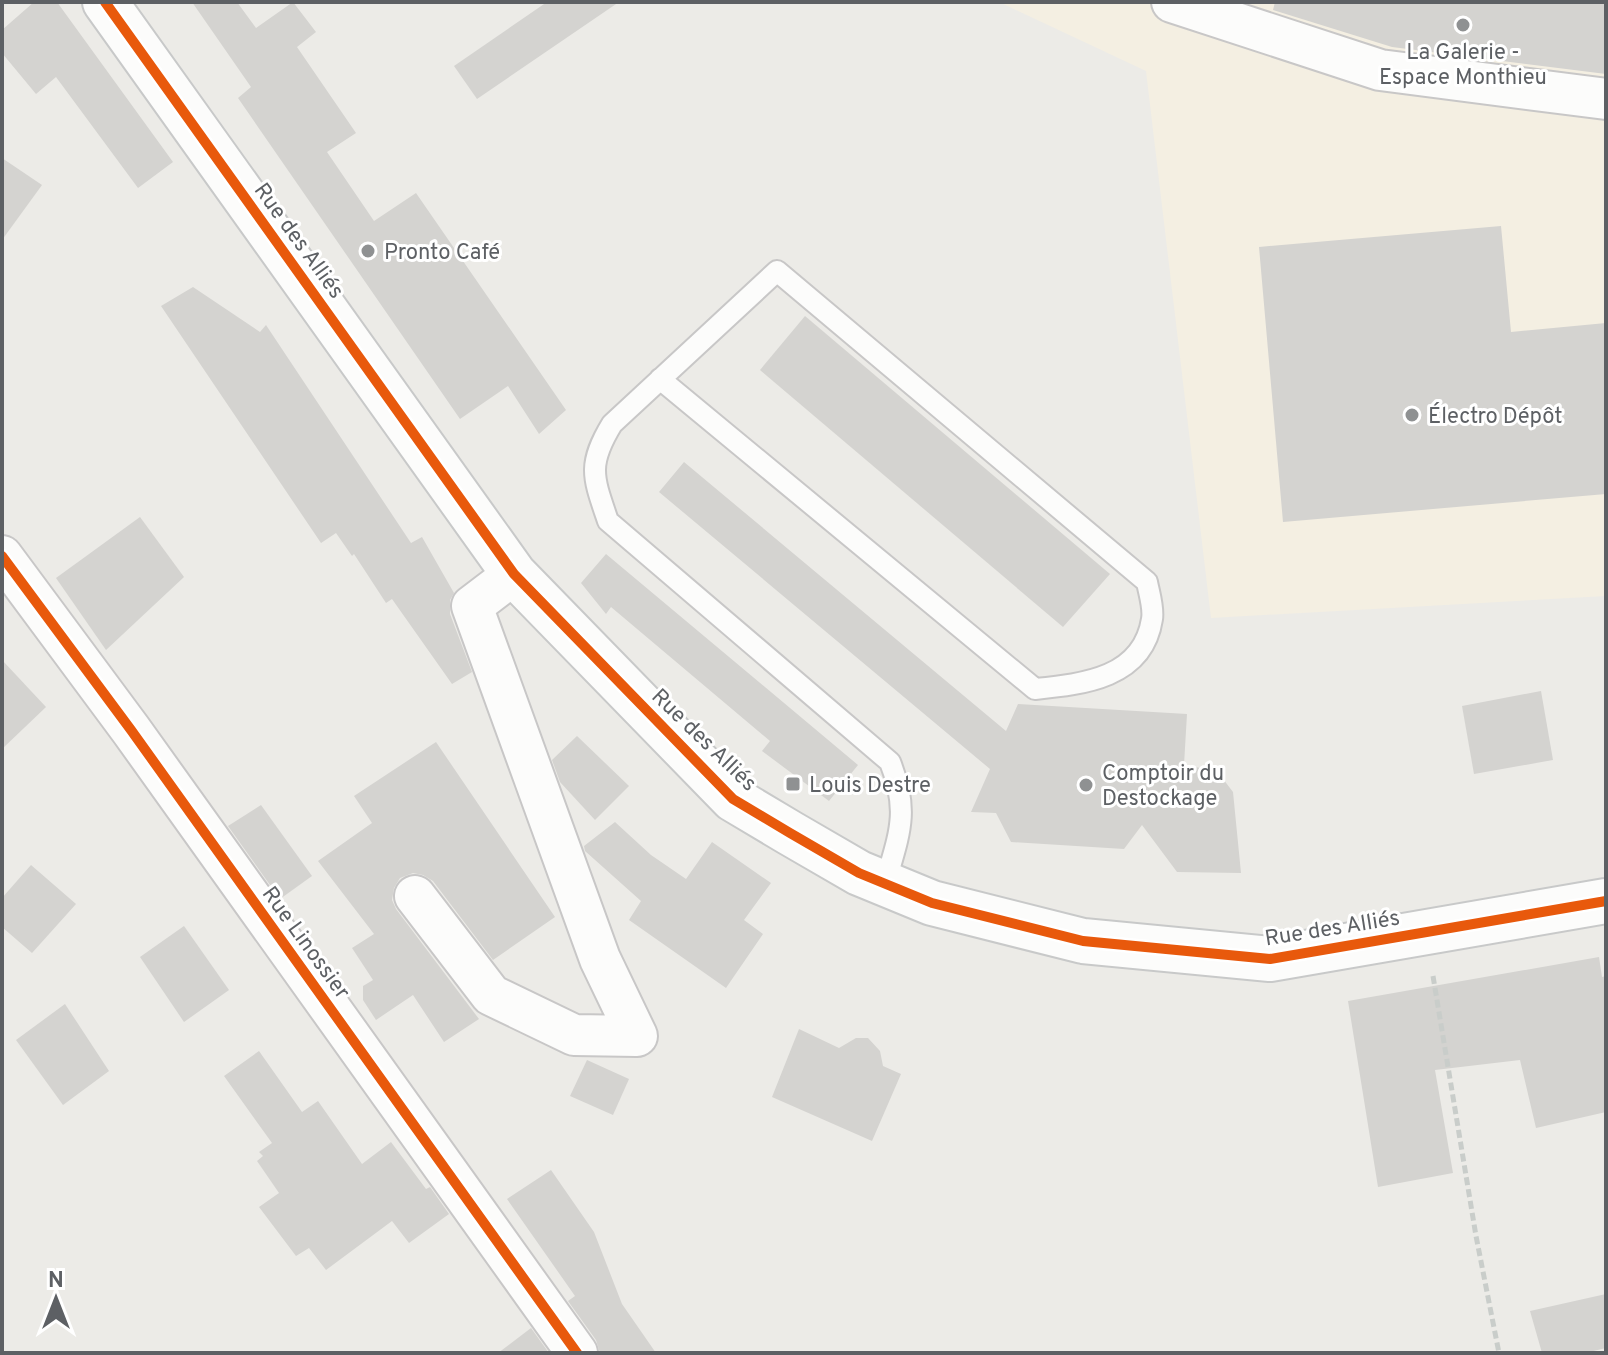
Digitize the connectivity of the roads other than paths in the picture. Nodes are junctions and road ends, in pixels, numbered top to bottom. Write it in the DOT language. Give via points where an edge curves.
graph roads {
  1 [pos="105,2"];
  2 [pos="1172,2"];
  3 [pos="1606,99"];
  4 [pos="660,379"];
  5 [pos="2,556"];
  6 [pos="514,574"];
  7 [pos="885,884"];
  8 [pos="415,896"];
  9 [pos="1598,902"];
  10 [pos="577,1353"];
  1 -- 6 [label="street, Rue des Alliés"];
  2 -- 3 [label="street" via="1380,70"];
  4 -- 4 [label="lane" via="777,271 1147,582 1153,617 1143,649 1119,671 1081,685 1035,689"];
  4 -- 7 [label="lane" via="612,424 598,448 594,478 608,521 890,762 900,787 903,820"];
  5 -- 10 [label="street, Rue Linossier"];
  6 -- 7 [label="street, Rue des Alliés" via="733,799"];
  6 -- 8 [label="street" via="472,606 600,959 637,1036 574,1035 491,995"];
  7 -- 9 [label="street, Rue des Alliés" via="932,903 1083,941 1270,959"];
}
